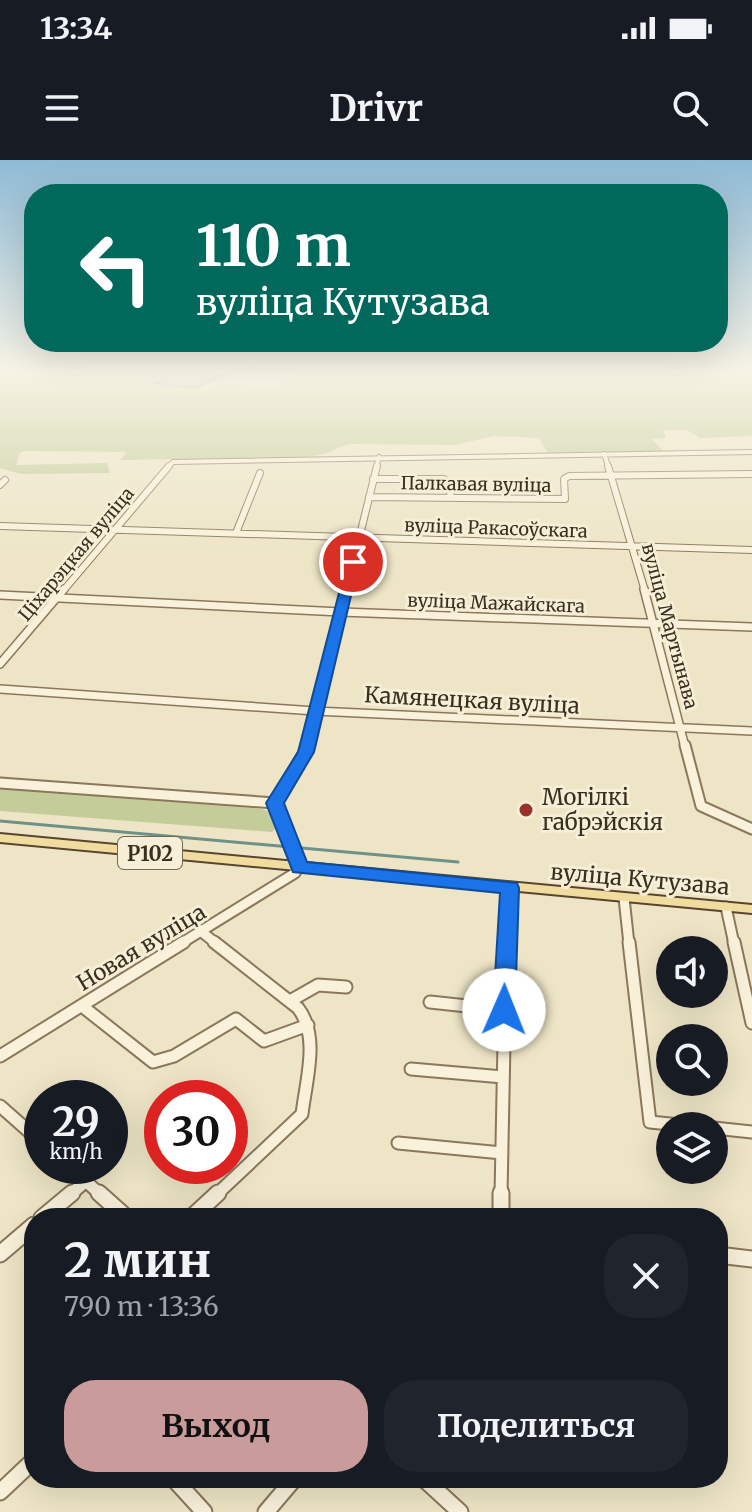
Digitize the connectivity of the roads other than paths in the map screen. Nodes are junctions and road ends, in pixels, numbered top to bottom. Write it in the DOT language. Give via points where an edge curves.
graph roads {
  1 [pos="752,452"];
  2 [pos="604,454"];
  3 [pos="379,457"];
  4 [pos="260,473"];
  5 [pos="752,474"];
  6 [pos="611,476"];
  7 [pos="373,479"];
  8 [pos="369,497"];
  9 [pos="451,498"];
  10 [pos="0,526"];
  11 [pos="115,529"];
  12 [pos="236,533"];
  13 [pos="359,538"];
  14 [pos="633,546"];
  15 [pos="752,550"];
  16 [pos="0,595"];
  17 [pos="57,597"];
  18 [pos="341,612"];
  19 [pos="651,623"];
  20 [pos="752,627"];
  21 [pos="0,664"];
  22 [pos="0,689"];
  23 [pos="315,711"];
  24 [pos="680,728"];
  25 [pos="752,731"];
  26 [pos="0,783"];
  27 [pos="272,804"];
  28 [pos="752,829"];
  29 [pos="0,838"];
  30 [pos="299,867"];
  31 [pos="510,888"];
  32 [pos="624,898"];
  33 [pos="726,907"];
  34 [pos="752,909"];
  35 [pos="203,933"];
  36 [pos="346,987"];
  37 [pos="290,1001"];
  38 [pos="430,1002"];
  39 [pos="82,1006"];
  40 [pos="504,1010"];
  41 [pos="752,1023"];
  42 [pos="308,1025"];
  43 [pos="0,1056"];
  44 [pos="411,1069"];
  45 [pos="503,1077"];
  46 [pos="0,1106"];
  47 [pos="656,1123"];
  48 [pos="24,1127"];
  49 [pos="728,1129"];
  50 [pos="752,1132"];
  51 [pos="398,1143"];
  52 [pos="502,1153"];
  53 [pos="82,1184"];
  54 [pos="89,1184"];
  55 [pos="54,1208"];
  56 [pos="116,1208"];
  57 [pos="202,1208"];
  58 [pos="501,1208"];
  59 [pos="24,1234"];
  60 [pos="0,1254"];
  61 [pos="728,1256"];
  62 [pos="752,1259"];
  63 [pos="24,1469"];
  64 [pos="182,1488"];
  65 [pos="286,1488"];
  66 [pos="434,1488"];
  67 [pos="0,1492"];
  68 [pos="204,1512"];
  69 [pos="266,1512"];
  70 [pos="460,1512"];
  1 -- 2 [label="street"];
  2 -- 3 [label="street"];
  2 -- 6 [label="street, вуліца Мартынава"];
  3 -- 7 [label="street"];
  3 -- 11 [label="street, Ціхарэцкая вуліца" via="173,462"];
  4 -- 12 [label="street"];
  5 -- 6 [label="street, Палкавая вуліца"];
  6 -- 9 [label="street, Палкавая вуліца" via="566,477 565,499"];
  6 -- 14 [label="street, вуліца Мартынава"];
  7 -- 8 [label="street"];
  7 -- 9 [label="street" via="444,479"];
  8 -- 9 [label="street, Палкавая вуліца"];
  8 -- 13 [label="street"];
  10 -- 11 [label="street, вуліца Ракасоўскага"];
  11 -- 12 [label="street, вуліца Ракасоўскага"];
  11 -- 17 [label="street, Ціхарэцкая вуліца"];
  12 -- 13 [label="street, вуліца Ракасоўскага"];
  13 -- 14 [label="street, вуліца Ракасоўскага"];
  13 -- 18 [label="street"];
  14 -- 15 [label="street, вуліца Ракасоўскага"];
  14 -- 19 [label="street, вуліца Мартынава"];
  16 -- 17 [label="street, вуліца Мажайскага"];
  17 -- 18 [label="street, вуліца Мажайскага"];
  17 -- 21 [label="street, Ціхарэцкая вуліца"];
  18 -- 19 [label="street, вуліца Мажайскага"];
  18 -- 23 [label="street"];
  19 -- 20 [label="street, вуліца Мажайскага"];
  19 -- 24 [label="street, вуліца Мартынава"];
  22 -- 23 [label="street, Камянецкая вуліца"];
  23 -- 24 [label="street, Камянецкая вуліца"];
  23 -- 27 [label="street" via="306,752"];
  24 -- 25 [label="street, Камянецкая вуліца"];
  24 -- 28 [label="street, вуліца Мартынава" via="701,806"];
  26 -- 27 [label="street"];
  27 -- 30 [label="street"];
  29 -- 30 [label="main road, вуліца Кутузава / Р102"];
  30 -- 31 [label="main road, вуліца Кутузава / Р102"];
  30 -- 35 [label="street, Новая вуліца" via="288,880"];
  31 -- 32 [label="main road, вуліца Кутузава / Р102"];
  31 -- 40 [label="street"];
  32 -- 33 [label="main road, вуліца Кутузава / Р102"];
  32 -- 47 [label="street" via="650,1122"];
  33 -- 34 [label="main road, вуліца Кутузава / Р102"];
  33 -- 41 [label="street"];
  35 -- 37 [label="street"];
  35 -- 39 [label="street, Новая вуліца"];
  36 -- 37 [label="street" via="318,985"];
  37 -- 42 [label="street"];
  38 -- 40 [label="street"];
  39 -- 42 [label="street" via="153,1062 174,1056 236,1019 264,1041"];
  39 -- 43 [label="street, Новая вуліца"];
  40 -- 45 [label="street"];
  42 -- 57 [label="street" via="302,1114"];
  44 -- 45 [label="street"];
  45 -- 52 [label="street"];
  46 -- 48 [label="street"];
  49 -- 50 [label="street"];
  51 -- 52 [label="street"];
  52 -- 58 [label="street"];
  53 -- 55 [label="street"];
  54 -- 56 [label="street"];
  59 -- 60 [label="street"];
  61 -- 62 [label="street"];
  63 -- 67 [label="street"];
  64 -- 68 [label="street"];
  65 -- 69 [label="street"];
  66 -- 70 [label="street"];
}
